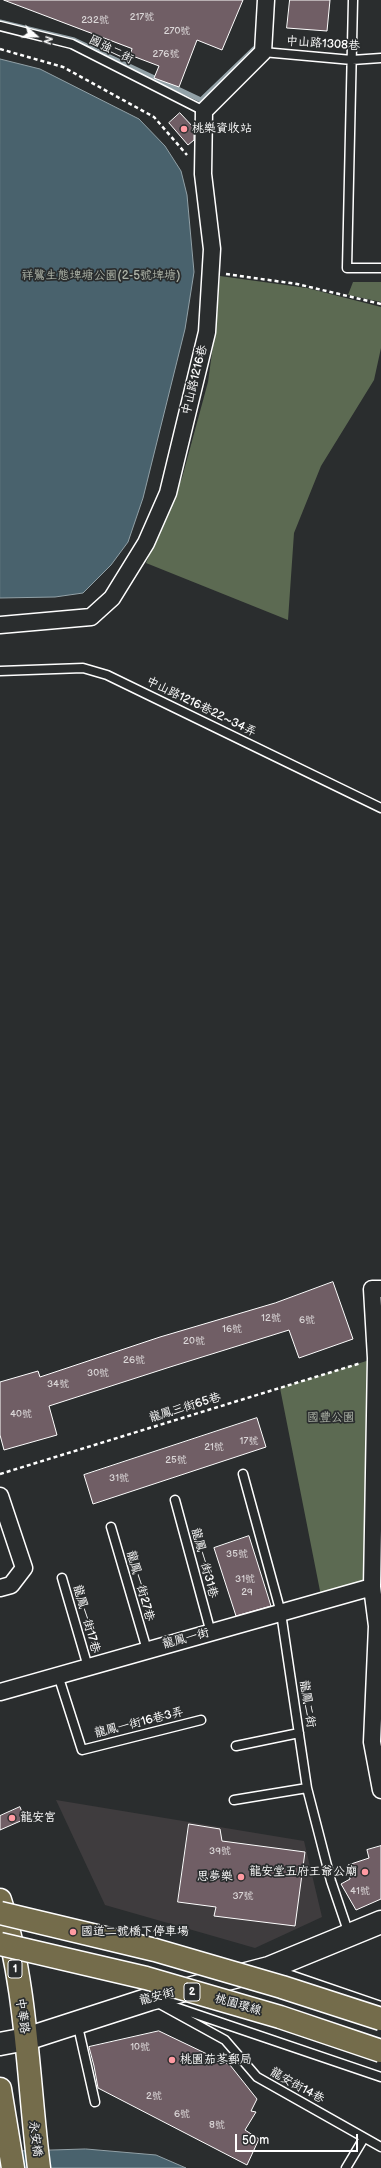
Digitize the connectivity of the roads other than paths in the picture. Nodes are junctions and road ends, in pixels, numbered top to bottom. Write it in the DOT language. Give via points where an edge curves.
graph roads {
  1 [pos="266,0"];
  2 [pos="353,0"];
  3 [pos="0,26"];
  4 [pos="263,52"];
  5 [pos="381,58"];
  6 [pos="352,60"];
  7 [pos="204,111"];
  8 [pos="381,268"];
  9 [pos="0,625"];
  10 [pos="0,671"];
  11 [pos="381,808"];
  12 [pos="377,1289"];
  13 [pos="243,1474"];
  14 [pos="0,1496"];
  15 [pos="175,1500"];
  16 [pos="111,1527"];
  17 [pos="377,1528"];
  18 [pos="62,1578"];
  19 [pos="372,1587"];
  20 [pos="0,1588"];
  21 [pos="281,1613"];
  22 [pos="379,1626"];
  23 [pos="211,1633"];
  24 [pos="147,1650"];
  25 [pos="88,1667"];
  26 [pos="58,1676"];
  27 [pos="0,1692"];
  28 [pos="201,1720"];
  29 [pos="299,1733"];
  30 [pos="236,1746"];
  31 [pos="307,1788"];
  32 [pos="381,1790"];
  33 [pos="234,1800"];
  34 [pos="0,1900"];
  35 [pos="0,1913"];
  36 [pos="381,1922"];
  37 [pos="350,1936"];
  38 [pos="0,1944"];
  39 [pos="269,1968"];
  40 [pos="150,1999"];
  41 [pos="381,2006"];
  42 [pos="381,2019"];
  43 [pos="77,2022"];
  44 [pos="26,2039"];
  45 [pos="0,2044"];
  46 [pos="381,2051"];
  47 [pos="381,2077"];
  48 [pos="0,2089"];
  49 [pos="95,2102"];
  50 [pos="31,2109"];
  51 [pos="364,2138"];
  52 [pos="381,2147"];
  53 [pos="13,2168"];
  54 [pos="39,2168"];
  55 [pos="346,2168"];
  1 -- 4 [label="street"];
  2 -- 6 [label="lane"];
  3 -- 7 [label="lane, 國強二街" via="72,44"];
  4 -- 6 [label="lane, 中山路1308巷"];
  4 -- 7 [label="street"];
  5 -- 6 [label="lane, 中山路1308巷"];
  6 -- 8 [label="lane" via="347,268"];
  7 -- 9 [label="street, 中山路1216巷" via="204,174 212,249 207,332 168,493 146,543 112,598 91,617"];
  10 -- 11 [label="lane, 中山路1216巷22~34弄" via="83,668 107,675"];
  12 -- 17 [label="street"];
  13 -- 21 [label="lane, 龍鳳二街"];
  14 -- 20 [label="street" via="24,1568 11,1585"];
  15 -- 23 [label="lane, 龍鳳一街31巷"];
  16 -- 24 [label="lane, 龍鳳一街27巷"];
  17 -- 19 [label="street"];
  18 -- 25 [label="lane, 龍鳳一街17巷"];
  19 -- 21 [label="street, 龍鳳一街"];
  19 -- 22 [label="street"];
  21 -- 23 [label="street, 龍鳳一街"];
  21 -- 29 [label="lane, 龍鳳二街"];
  22 -- 32 [label="street" via="372,1742"];
  23 -- 24 [label="street, 龍鳳一街"];
  24 -- 25 [label="street, 龍鳳一街"];
  25 -- 26 [label="street, 龍鳳一街"];
  26 -- 27 [label="street, 龍鳳一街"];
  26 -- 28 [label="lane, 龍鳳一街16巷3弄" via="82,1750"];
  29 -- 30 [label="lane"];
  29 -- 31 [label="lane, 龍鳳二街"];
  31 -- 33 [label="lane"];
  31 -- 37 [label="lane, 龍鳳二街" via="331,1881"];
  34 -- 44 [label="main road, 中華路 / 1" via="9,1930"];
  35 -- 42 [label="main road, bridge" via="155,1950"];
  36 -- 37 [label="street, 龍安街"];
  37 -- 39 [label="street, 龍安街"];
  38 -- 46 [label="main road, 桃園環線 / 2, bridge" via="154,1981 280,2017"];
  39 -- 40 [label="street, 龍安街"];
  39 -- 41 [label="lane"];
  40 -- 43 [label="street, 龍安街"];
  40 -- 47 [label="lane"];
  40 -- 51 [label="lane, 龍安街14巷" via="225,2040 256,2077"];
  43 -- 44 [label="street, 龍安街"];
  43 -- 49 [label="lane"];
  44 -- 45 [label="street, 龍安街"];
  44 -- 50 [label="main road, 中華路 / 1"];
  48 -- 53 [label="main road"];
  50 -- 54 [label="main road, 永安橋 / 1"];
  51 -- 52 [label="lane, 龍安街14巷"];
  51 -- 55 [label="lane"];
}
